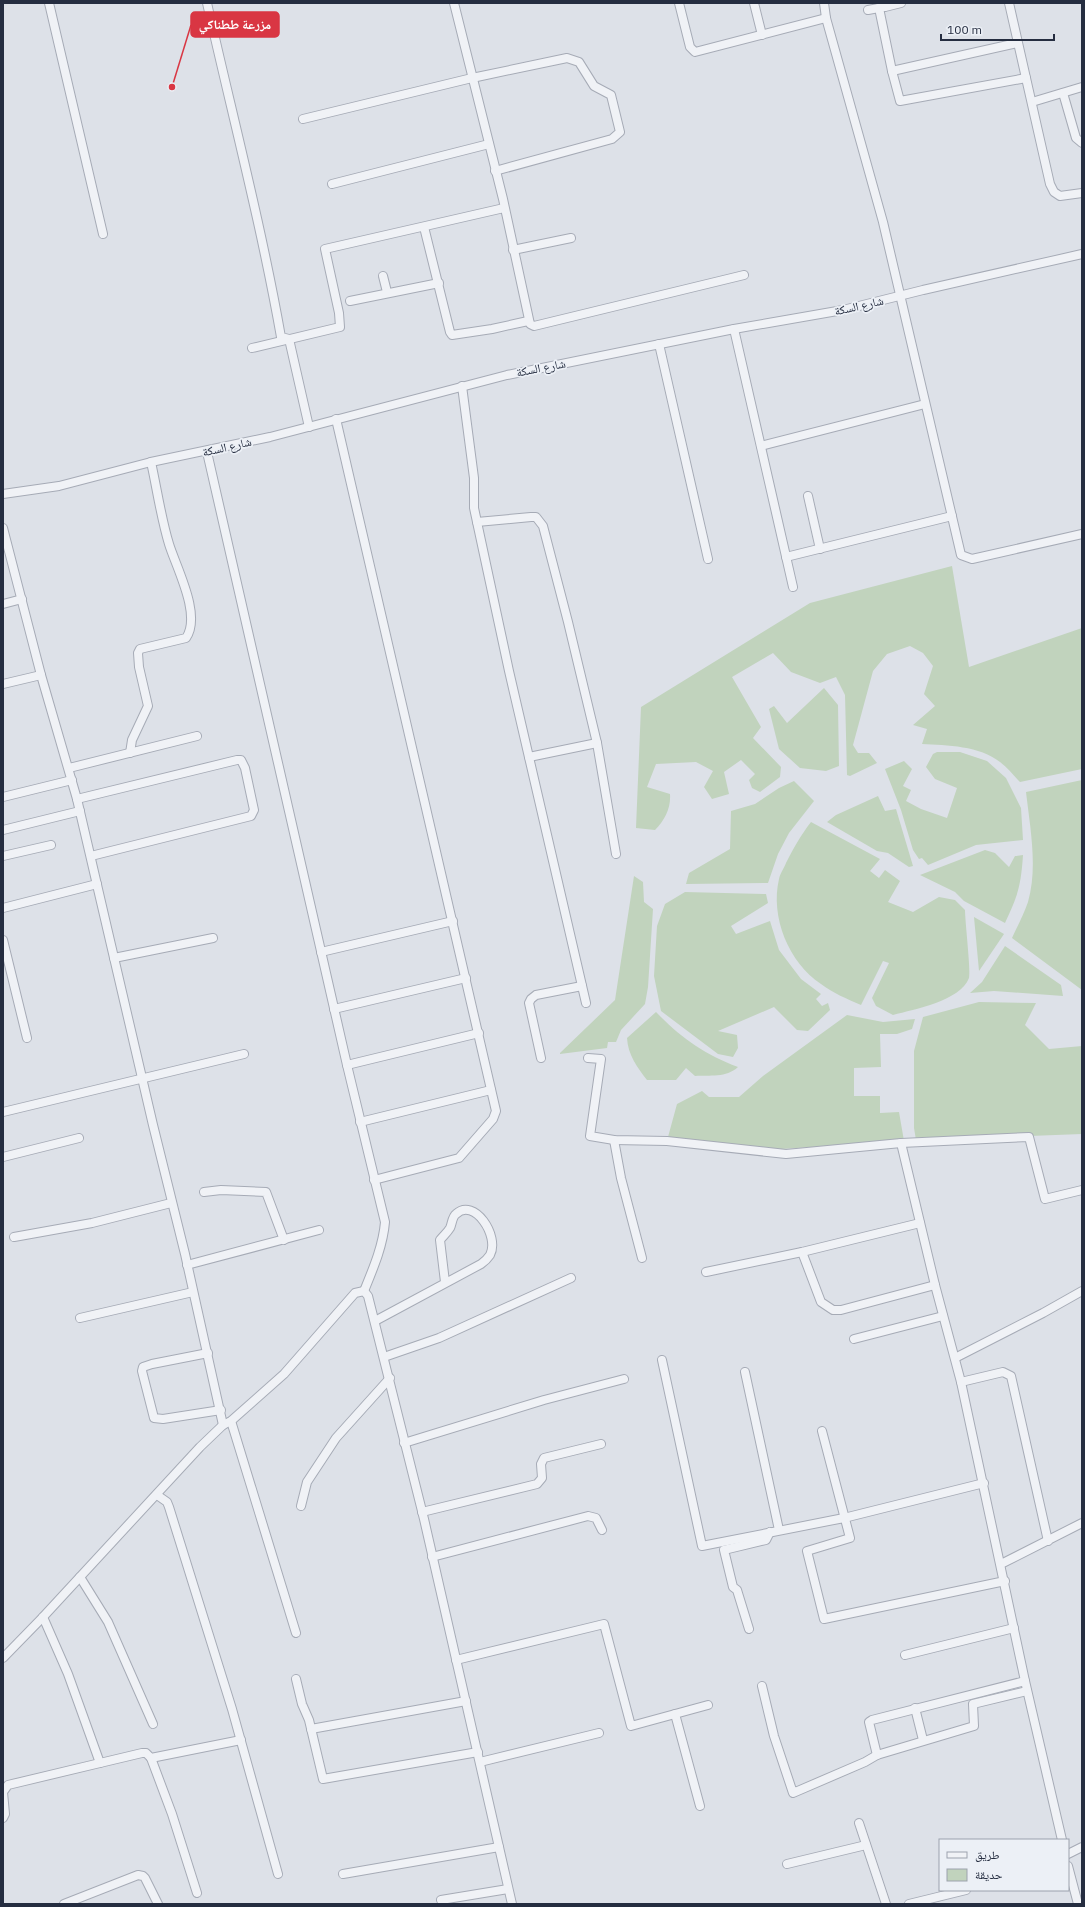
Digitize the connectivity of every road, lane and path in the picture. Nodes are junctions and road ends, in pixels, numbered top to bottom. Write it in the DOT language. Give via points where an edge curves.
graph roads {
  1 [pos="49,3"];
  2 [pos="207,3"];
  3 [pos="454,3"];
  4 [pos="678,3"];
  5 [pos="754,3"];
  6 [pos="824,3"];
  7 [pos="901,3"];
  8 [pos="1009,3"];
  9 [pos="883,6"];
  10 [pos="868,10"];
  11 [pos="826,18"];
  12 [pos="762,35"];
  13 [pos="1017,43"];
  14 [pos="892,71"];
  15 [pos="472,78"];
  16 [pos="1026,78"];
  17 [pos="1082,87"];
  18 [pos="1063,93"];
  19 [pos="1032,102"];
  20 [pos="303,119"];
  21 [pos="1082,143"];
  22 [pos="489,144"];
  23 [pos="495,171"];
  24 [pos="332,184"];
  25 [pos="1082,193"];
  26 [pos="504,208"];
  27 [pos="424,227"];
  28 [pos="103,234"];
  29 [pos="571,238"];
  30 [pos="513,250"];
  31 [pos="1082,254"];
  32 [pos="744,275"];
  33 [pos="383,276"];
  34 [pos="438,283"];
  35 [pos="387,292"];
  36 [pos="900,296"];
  37 [pos="350,301"];
  38 [pos="528,321"];
  39 [pos="734,329"];
  40 [pos="289,339"];
  41 [pos="659,344"];
  42 [pos="252,348"];
  43 [pos="462,386"];
  44 [pos="925,404"];
  45 [pos="336,419"];
  46 [pos="308,423"];
  47 [pos="761,446"];
  48 [pos="207,452"];
  49 [pos="151,462"];
  50 [pos="3,494"];
  51 [pos="808,496"];
  52 [pos="952,516"];
  53 [pos="477,522"];
  54 [pos="3,528"];
  55 [pos="1082,534"];
  56 [pos="820,549"];
  57 [pos="786,557"];
  58 [pos="708,559"];
  59 [pos="794,588"];
  60 [pos="22,599"];
  61 [pos="3,604"];
  62 [pos="42,675"];
  63 [pos="3,684"];
  64 [pos="196,736"];
  65 [pos="597,743"];
  66 [pos="130,753"];
  67 [pos="529,758"];
  68 [pos="69,768"];
  69 [pos="72,780"];
  70 [pos="3,797"];
  71 [pos="77,799"];
  72 [pos="80,811"];
  73 [pos="3,830"];
  74 [pos="51,845"];
  75 [pos="616,854"];
  76 [pos="3,856"];
  77 [pos="91,856"];
  78 [pos="97,884"];
  79 [pos="3,908"];
  80 [pos="453,921"];
  81 [pos="213,938"];
  82 [pos="3,940"];
  83 [pos="321,952"];
  84 [pos="114,958"];
  85 [pos="466,978"];
  86 [pos="582,986"];
  87 [pos="586,1003"];
  88 [pos="334,1009"];
  89 [pos="479,1033"];
  90 [pos="27,1038"];
  91 [pos="244,1054"];
  92 [pos="541,1058"];
  93 [pos="588,1058"];
  94 [pos="347,1065"];
  95 [pos="142,1079"];
  96 [pos="491,1090"];
  97 [pos="3,1112"];
  98 [pos="360,1122"];
  99 [pos="79,1138"];
  100 [pos="614,1140"];
  101 [pos="901,1143"];
  102 [pos="3,1157"];
  103 [pos="374,1180"];
  104 [pos="1082,1190"];
  105 [pos="204,1192"];
  106 [pos="171,1203"];
  107 [pos="920,1224"];
  108 [pos="319,1230"];
  109 [pos="14,1237"];
  110 [pos="284,1240"];
  111 [pos="802,1252"];
  112 [pos="642,1258"];
  113 [pos="187,1265"];
  114 [pos="706,1272"];
  115 [pos="571,1278"];
  116 [pos="445,1282"];
  117 [pos="935,1285"];
  118 [pos="1082,1291"];
  119 [pos="193,1292"];
  120 [pos="364,1292"];
  121 [pos="943,1316"];
  122 [pos="80,1318"];
  123 [pos="374,1321"];
  124 [pos="854,1339"];
  125 [pos="208,1353"];
  126 [pos="384,1357"];
  127 [pos="955,1358"];
  128 [pos="662,1360"];
  129 [pos="745,1372"];
  130 [pos="390,1378"];
  131 [pos="624,1379"];
  132 [pos="961,1382"];
  133 [pos="221,1410"];
  134 [pos="227,1423"];
  135 [pos="822,1431"];
  136 [pos="404,1443"];
  137 [pos="601,1444"];
  138 [pos="984,1483"];
  139 [pos="157,1495"];
  140 [pos="301,1506"];
  141 [pos="422,1512"];
  142 [pos="844,1518"];
  143 [pos="1082,1523"];
  144 [pos="602,1530"];
  145 [pos="779,1530"];
  146 [pos="770,1532"];
  147 [pos="1048,1541"];
  148 [pos="432,1557"];
  149 [pos="1002,1564"];
  150 [pos="80,1577"];
  151 [pos="1005,1581"];
  152 [pos="43,1617"];
  153 [pos="1014,1628"];
  154 [pos="749,1629"];
  155 [pos="296,1633"];
  156 [pos="905,1655"];
  157 [pos="3,1658"];
  158 [pos="456,1660"];
  159 [pos="296,1679"];
  160 [pos="1025,1681"];
  161 [pos="762,1686"];
  162 [pos="1027,1691"];
  163 [pos="466,1701"];
  164 [pos="708,1704"];
  165 [pos="915,1708"];
  166 [pos="675,1714"];
  167 [pos="153,1724"];
  168 [pos="311,1729"];
  169 [pos="599,1733"];
  170 [pos="241,1740"];
  171 [pos="923,1740"];
  172 [pos="478,1752"];
  173 [pos="877,1755"];
  174 [pos="151,1758"];
  175 [pos="480,1762"];
  176 [pos="100,1763"];
  177 [pos="700,1806"];
  178 [pos="3,1818"];
  179 [pos="859,1824"];
  180 [pos="1062,1839"];
  181 [pos="866,1845"];
  182 [pos="499,1847"];
  183 [pos="1082,1847"];
  184 [pos="1069,1854"];
  185 [pos="787,1864"];
  186 [pos="1069,1870"];
  187 [pos="278,1874"];
  188 [pos="342,1874"];
  189 [pos="508,1888"];
  190 [pos="962,1891"];
  191 [pos="197,1893"];
  192 [pos="441,1900"];
  193 [pos="64,1904"];
  194 [pos="158,1904"];
  195 [pos="512,1904"];
  196 [pos="886,1904"];
  197 [pos="909,1904"];
  198 [pos="1078,1904"];
  1 -- 28 [label="street"];
  2 -- 40 [label="street" via="244,157 281,336"];
  3 -- 15 [label="street"];
  4 -- 12 [label="street" via="690,47 695,52"];
  5 -- 12 [label="street"];
  6 -- 11 [label="street"];
  7 -- 9 [label="street"];
  8 -- 13 [label="street"];
  9 -- 10 [label="street"];
  9 -- 14 [label="street"];
  11 -- 12 [label="street"];
  11 -- 36 [label="street" via="867,163"];
  13 -- 14 [label="street"];
  13 -- 16 [label="street"];
  14 -- 16 [label="street" via="898,98 903,102"];
  15 -- 20 [label="street"];
  15 -- 22 [label="street"];
  15 -- 23 [label="street" via="559,59 567,58 580,62 594,86 611,95 620,127 620,132 612,139"];
  16 -- 19 [label="street"];
  17 -- 18 [label="street"];
  18 -- 19 [label="street"];
  18 -- 21 [label="street" via="1076,138"];
  19 -- 25 [label="street" via="1054,192 1060,196"];
  22 -- 23 [label="street"];
  22 -- 24 [label="street"];
  23 -- 26 [label="street"];
  26 -- 27 [label="street"];
  26 -- 30 [label="street"];
  27 -- 34 [label="street"];
  27 -- 40 [label="street" via="325,250 340,327"];
  29 -- 30 [label="street"];
  30 -- 38 [label="street"];
  31 -- 36 [label="street, شارع السكة"];
  32 -- 38 [label="street" via="534,326"];
  33 -- 35 [label="street"];
  34 -- 35 [label="street"];
  34 -- 38 [label="street" via="452,335"];
  35 -- 37 [label="street"];
  36 -- 39 [label="street, شارع السكة" via="844,310"];
  36 -- 44 [label="street"];
  39 -- 41 [label="street, شارع السكة"];
  39 -- 47 [label="street"];
  40 -- 42 [label="street"];
  40 -- 46 [label="street"];
  41 -- 43 [label="street, شارع السكة"];
  41 -- 58 [label="street"];
  43 -- 45 [label="street, شارع السكة"];
  43 -- 53 [label="street"];
  44 -- 47 [label="street"];
  44 -- 52 [label="street"];
  45 -- 46 [label="street, شارع السكة"];
  45 -- 80 [label="street"];
  46 -- 48 [label="street, شارع السكة"];
  47 -- 57 [label="street"];
  48 -- 49 [label="street, شارع السكة"];
  48 -- 83 [label="street"];
  49 -- 50 [label="street, شارع السكة" via="59,486"];
  49 -- 66 [label="street" via="169,545 184,582 191,631 186,638 140,649 139,667 148,706 132,740"];
  51 -- 56 [label="street"];
  52 -- 55 [label="street" via="961,555 972,559"];
  52 -- 56 [label="street"];
  53 -- 65 [label="street" via="531,516 540,521 568,622"];
  53 -- 67 [label="street"];
  54 -- 60 [label="street"];
  56 -- 57 [label="street"];
  57 -- 59 [label="street"];
  60 -- 61 [label="street"];
  60 -- 62 [label="street"];
  62 -- 63 [label="street"];
  62 -- 68 [label="street"];
  64 -- 66 [label="street"];
  65 -- 67 [label="street"];
  65 -- 75 [label="street"];
  66 -- 68 [label="street"];
  67 -- 86 [label="street"];
  68 -- 69 [label="street"];
  69 -- 70 [label="street"];
  69 -- 71 [label="street"];
  71 -- 72 [label="street"];
  71 -- 77 [label="street" via="237,760 241,760 245,768 254,810 251,816"];
  72 -- 73 [label="street"];
  72 -- 77 [label="street"];
  74 -- 76 [label="street"];
  77 -- 78 [label="street"];
  78 -- 79 [label="street"];
  78 -- 84 [label="street"];
  80 -- 83 [label="street"];
  80 -- 85 [label="street"];
  81 -- 84 [label="street"];
  82 -- 90 [label="street"];
  83 -- 88 [label="street"];
  84 -- 95 [label="street"];
  85 -- 88 [label="street"];
  85 -- 89 [label="street"];
  86 -- 87 [label="street"];
  86 -- 92 [label="street" via="536,995 531,999 529,1004"];
  88 -- 94 [label="street"];
  89 -- 94 [label="street"];
  89 -- 96 [label="street"];
  91 -- 95 [label="street"];
  93 -- 100 [label="street" via="601,1059 590,1136"];
  94 -- 98 [label="street"];
  95 -- 97 [label="street"];
  95 -- 106 [label="street"];
  96 -- 98 [label="street"];
  96 -- 103 [label="street" via="495,1116 459,1158"];
  98 -- 103 [label="street"];
  99 -- 102 [label="street"];
  100 -- 101 [label="street" via="667,1141 786,1154"];
  100 -- 112 [label="street"];
  101 -- 104 [label="street" via="1029,1137 1046,1199"];
  101 -- 107 [label="street"];
  103 -- 120 [label="street" via="385,1222 376,1263"];
  105 -- 110 [label="street" via="266,1192"];
  106 -- 109 [label="street" via="92,1223"];
  106 -- 113 [label="street"];
  107 -- 111 [label="street"];
  107 -- 117 [label="street"];
  108 -- 110 [label="street"];
  110 -- 113 [label="street"];
  111 -- 114 [label="street"];
  111 -- 117 [label="street" via="820,1302 833,1310"];
  113 -- 119 [label="street"];
  115 -- 126 [label="street" via="438,1338"];
  116 -- 116 [label="street" via="481,1264 490,1255 490,1234 480,1215 470,1211 455,1214 450,1227 440,1240"];
  116 -- 123 [label="street"];
  117 -- 121 [label="street"];
  118 -- 127 [label="street"];
  119 -- 122 [label="street"];
  119 -- 125 [label="street"];
  120 -- 123 [label="street" via="368,1296"];
  120 -- 134 [label="street" via="355,1293 284,1374"];
  121 -- 124 [label="street"];
  121 -- 127 [label="street"];
  123 -- 126 [label="street"];
  125 -- 133 [label="street"];
  125 -- 133 [label="street" via="152,1364 143,1367 142,1371 154,1418 164,1419"];
  126 -- 130 [label="street"];
  127 -- 132 [label="street"];
  128 -- 146 [label="street" via="702,1546"];
  129 -- 145 [label="street"];
  130 -- 136 [label="street"];
  130 -- 140 [label="street" via="336,1438 307,1482"];
  131 -- 136 [label="street" via="544,1400"];
  132 -- 138 [label="street"];
  132 -- 147 [label="street" via="1003,1372 1011,1376"];
  133 -- 134 [label="street"];
  134 -- 139 [label="street"];
  134 -- 155 [label="street"];
  135 -- 142 [label="street"];
  136 -- 141 [label="street"];
  137 -- 141 [label="street" via="544,1458 541,1464 542,1478 537,1484"];
  138 -- 142 [label="street"];
  138 -- 149 [label="street"];
  139 -- 150 [label="street"];
  139 -- 170 [label="street" via="167,1502 169,1507"];
  141 -- 148 [label="street"];
  142 -- 145 [label="street"];
  142 -- 151 [label="street" via="850,1538 807,1551 824,1619"];
  143 -- 147 [label="street"];
  144 -- 148 [label="street" via="596,1518 588,1516"];
  145 -- 146 [label="street"];
  146 -- 154 [label="street" via="766,1540 724,1550 733,1587 737,1590"];
  147 -- 149 [label="street"];
  148 -- 158 [label="street"];
  149 -- 151 [label="street"];
  150 -- 152 [label="street"];
  150 -- 167 [label="street" via="108,1622"];
  151 -- 153 [label="street"];
  152 -- 157 [label="street"];
  152 -- 176 [label="street" via="68,1674"];
  153 -- 156 [label="street"];
  153 -- 160 [label="street"];
  158 -- 163 [label="street"];
  158 -- 166 [label="street" via="604,1624 631,1726"];
  159 -- 168 [label="street"];
  160 -- 162 [label="street"];
  160 -- 165 [label="street"];
  161 -- 173 [label="street" via="774,1736 793,1793"];
  162 -- 171 [label="street" via="973,1704 974,1726"];
  162 -- 180 [label="street"];
  163 -- 168 [label="street"];
  163 -- 172 [label="street"];
  164 -- 166 [label="street"];
  165 -- 171 [label="street"];
  165 -- 173 [label="street" via="877,1717 869,1722"];
  166 -- 177 [label="street"];
  168 -- 172 [label="street" via="323,1779"];
  169 -- 175 [label="street"];
  170 -- 174 [label="street"];
  170 -- 187 [label="street"];
  171 -- 173 [label="street"];
  172 -- 175 [label="street"];
  174 -- 176 [label="street" via="142,1753"];
  174 -- 191 [label="street"];
  175 -- 182 [label="street"];
  176 -- 178 [label="street" via="8,1785 3,1792"];
  179 -- 181 [label="street"];
  181 -- 185 [label="street"];
  181 -- 196 [label="street"];
  182 -- 188 [label="street"];
  182 -- 189 [label="street"];
  183 -- 184 [label="street"];
  186 -- 198 [label="street"];
  189 -- 192 [label="street"];
  189 -- 195 [label="street"];
  190 -- 197 [label="street"];
  193 -- 194 [label="street" via="138,1875 145,1878"];
}
